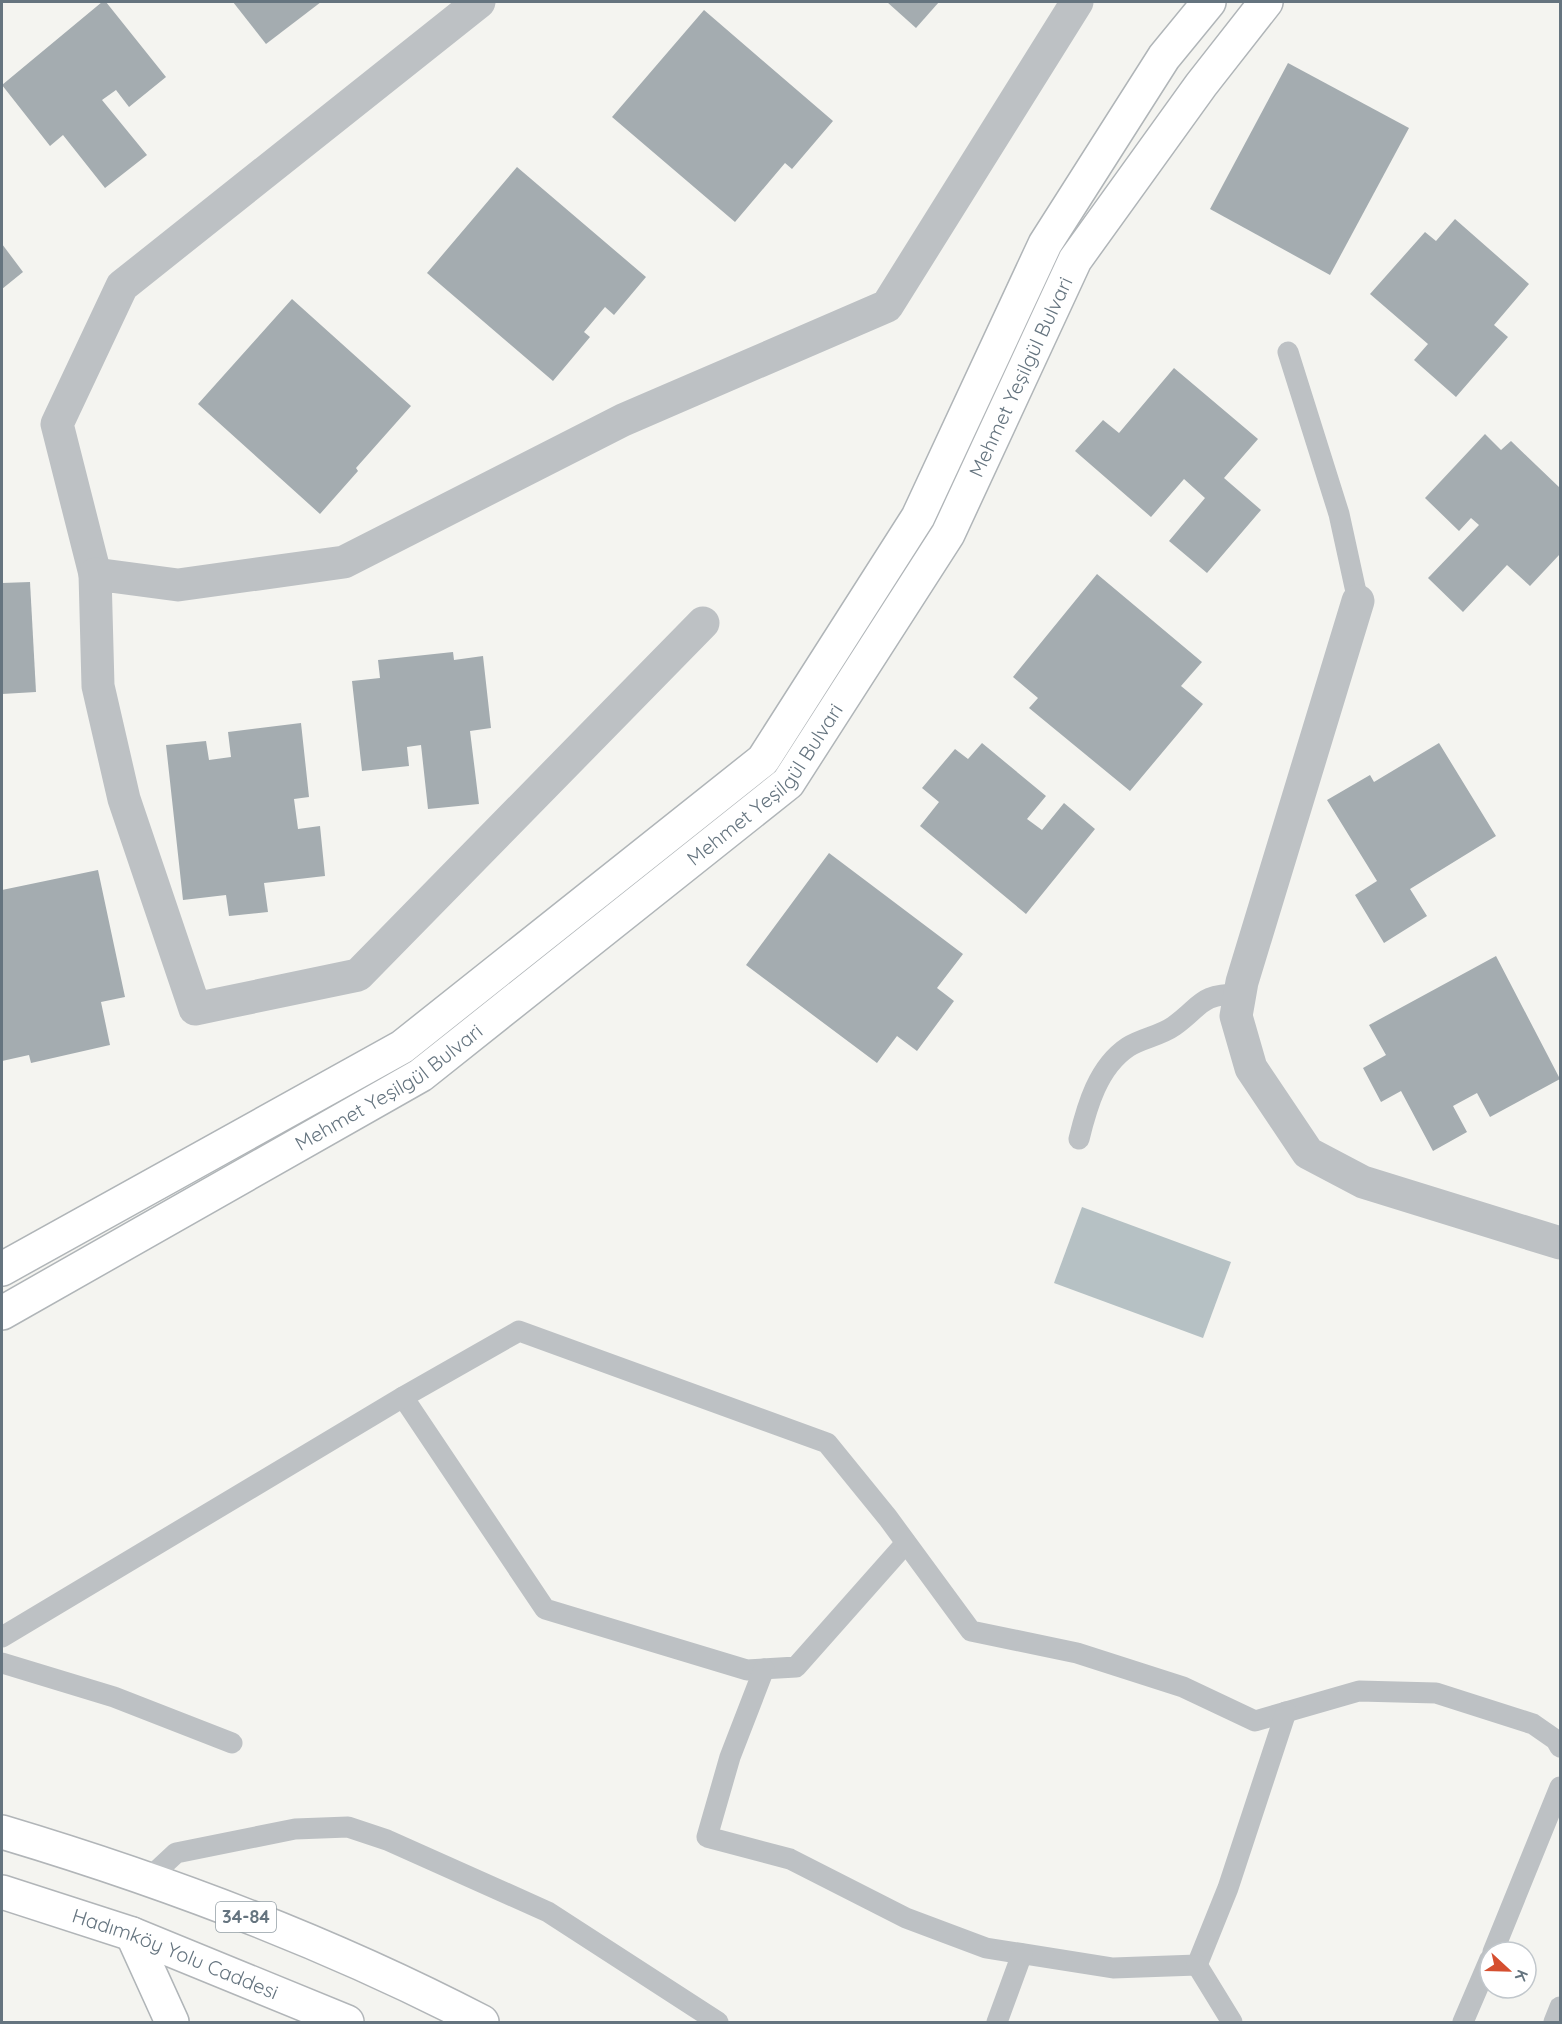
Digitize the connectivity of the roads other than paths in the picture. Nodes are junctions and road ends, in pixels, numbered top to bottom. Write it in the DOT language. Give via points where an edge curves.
graph roads {
  1 [pos="479,2"];
  2 [pos="1077,2"];
  3 [pos="1209,2"];
  4 [pos="1266,2"];
  5 [pos="1288,352"];
  6 [pos="95,574"];
  7 [pos="1358,602"];
  8 [pos="703,623"];
  9 [pos="1240,994"];
  10 [pos="1079,1139"];
  11 [pos="1560,1244"];
  12 [pos="2,1269"];
  13 [pos="2,1313"];
  14 [pos="403,1396"];
  15 [pos="906,1543"];
  16 [pos="2,1636"];
  17 [pos="2,1663"];
  18 [pos="764,1669"];
  19 [pos="1286,1712"];
  20 [pos="232,1743"];
  21 [pos="1560,1747"];
  22 [pos="1560,1786"];
  23 [pos="2,1832"];
  24 [pos="147,1880"];
  25 [pos="2,1892"];
  26 [pos="132,1934"];
  27 [pos="1498,1940"];
  28 [pos="1022,1954"];
  29 [pos="1197,1965"];
  30 [pos="1478,1987"];
  31 [pos="1560,2007"];
  32 [pos="172,2022"];
  33 [pos="347,2022"];
  34 [pos="482,2022"];
  35 [pos="718,2022"];
  36 [pos="997,2022"];
  37 [pos="1232,2022"];
  38 [pos="1463,2022"];
  39 [pos="1554,2022"];
  1 -- 6 [label="street" via="122,286 57,424"];
  2 -- 6 [label="street" via="887,306 623,420 344,562 178,585"];
  3 -- 12 [label="main road, Mehmet Yeşilgül Bulvari" via="1164,57 1045,244 918,518 763,760 402,1047"];
  4 -- 13 [label="main road, Mehmet Yeşilgül Bulvari" via="1075,260 948,534 788,783 421,1075"];
  5 -- 7 [label="lane" via="1340,514"];
  6 -- 8 [label="street" via="100,697 124,799 195,1009 358,975"];
  7 -- 9 [label="street"];
  9 -- 10 [label="lane" via="1215,994 1196,1005 1173,1027 1129,1046 1115,1058 1105,1069 1090,1102"];
  9 -- 11 [label="street" via="1236,1016 1251,1068 1308,1153 1363,1182"];
  14 -- 15 [label="lane" via="519,1331 827,1443"];
  14 -- 16 [label="lane"];
  14 -- 18 [label="lane" via="545,1609 747,1670"];
  15 -- 18 [label="lane" via="796,1667"];
  15 -- 19 [label="lane" via="971,1631 1077,1653 1183,1688 1255,1721"];
  17 -- 20 [label="lane" via="114,1697"];
  18 -- 28 [label="lane" via="730,1757 707,1837 790,1859 906,1917 986,1948"];
  19 -- 21 [label="lane" via="1359,1690 1436,1693 1533,1724"];
  19 -- 29 [label="lane" via="1228,1888"];
  22 -- 27 [label="lane"];
  23 -- 24 [label="main road, 34-84"];
  24 -- 34 [label="main road, 34-84" via="243,1915"];
  24 -- 35 [label="lane" via="176,1853 295,1829 348,1827 387,1840 548,1912"];
  25 -- 26 [label="main road, Hadımköy Yolu Caddesi"];
  26 -- 32 [label="main road"];
  26 -- 33 [label="main road, Hadımköy Yolu Caddesi"];
  28 -- 29 [label="lane" via="1113,1968"];
  28 -- 36 [label="lane"];
  29 -- 37 [label="lane"];
  30 -- 38 [label="lane"];
  31 -- 39 [label="lane"];
}
